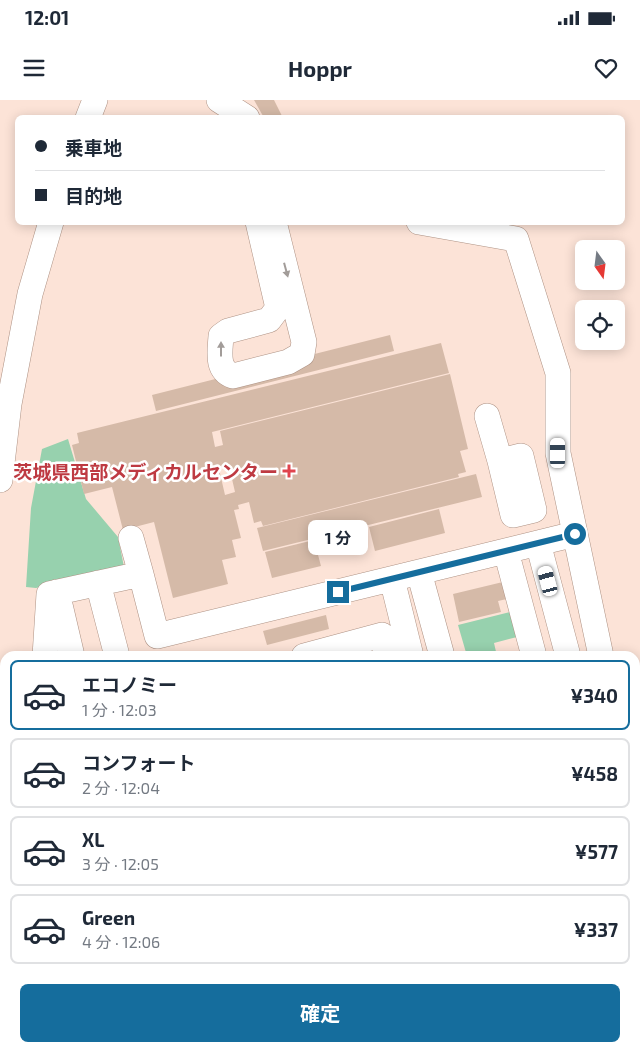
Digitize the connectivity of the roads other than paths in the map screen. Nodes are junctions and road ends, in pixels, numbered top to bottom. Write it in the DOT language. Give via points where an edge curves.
graph roads {
  1 [pos="95,100"];
  2 [pos="219,100"];
  3 [pos="89,115"];
  4 [pos="242,115"];
  5 [pos="50,225"];
  6 [pos="259,225"];
  7 [pos="275,225"];
  8 [pos="436,225"];
  9 [pos="487,416"];
  10 [pos="500,461"];
  11 [pos="0,480"];
  12 [pos="575,534"];
  13 [pos="131,538"];
  14 [pos="538,543"];
  15 [pos="506,551"];
  16 [pos="420,572"];
  17 [pos="140,574"];
  18 [pos="392,579"];
  19 [pos="98,583"];
  20 [pos="57,592"];
  21 [pos="45,651"];
  22 [pos="71,651"];
  23 [pos="115,651"];
  24 [pos="323,651"];
  25 [pos="386,651"];
  26 [pos="411,651"];
  27 [pos="441,651"];
  28 [pos="533,651"];
  29 [pos="567,651"];
  30 [pos="600,651"];
  1 -- 3 [label="street"];
  2 -- 4 [label="street"];
  5 -- 11 [label="street" via="30,294 9,404"];
  7 -- 6 [label="street, one-way" via="304,342 302,354 288,362 233,376 224,373 221,367 221,336 228,331 269,320 278,308"];
  8 -- 12 [label="street" via="516,239 558,373 558,453"];
  9 -- 10 [label="street"];
  12 -- 14 [label="street"];
  12 -- 30 [label="street"];
  13 -- 17 [label="street"];
  14 -- 15 [label="street"];
  14 -- 29 [label="street"];
  15 -- 16 [label="street"];
  15 -- 28 [label="street"];
  16 -- 18 [label="street"];
  16 -- 27 [label="street"];
  17 -- 18 [label="street" via="157,636"];
  17 -- 19 [label="street"];
  18 -- 26 [label="street"];
  19 -- 20 [label="street"];
  19 -- 23 [label="street"];
  20 -- 21 [label="street" via="49,594"];
  20 -- 22 [label="street"];
  24 -- 25 [label="street" via="382,635"];
}
